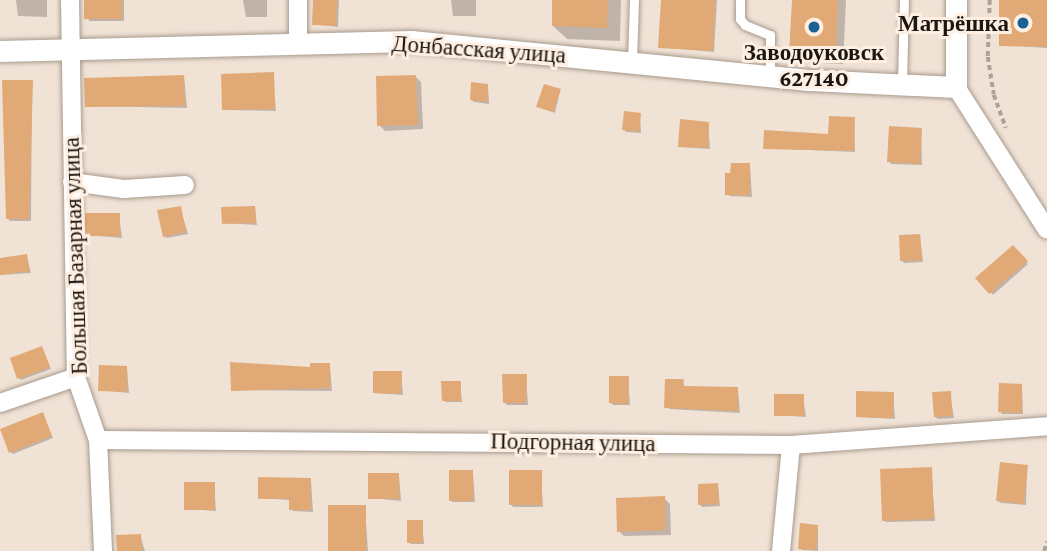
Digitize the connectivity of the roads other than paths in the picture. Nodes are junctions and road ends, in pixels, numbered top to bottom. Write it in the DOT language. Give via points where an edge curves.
graph roads {
  1 [pos="70,0"];
  2 [pos="298,0"];
  3 [pos="634,0"];
  4 [pos="740,0"];
  5 [pos="904,0"];
  6 [pos="956,0"];
  7 [pos="298,43"];
  8 [pos="70,48"];
  9 [pos="0,51"];
  10 [pos="632,62"];
  11 [pos="770,76"];
  12 [pos="902,85"];
  13 [pos="956,87"];
  14 [pos="72,181"];
  15 [pos="185,185"];
  16 [pos="1047,230"];
  17 [pos="76,377"];
  18 [pos="0,403"];
  19 [pos="1047,426"];
  20 [pos="98,440"];
  21 [pos="791,445"];
  22 [pos="103,551"];
  23 [pos="781,551"];
  1 -- 8 [label="street, Большая Базарная улица"];
  2 -- 7 [label="street"];
  3 -- 10 [label="lane"];
  4 -- 11 [label="lane" via="740,19 770,36"];
  5 -- 12 [label="lane"];
  6 -- 13 [label="street"];
  7 -- 8 [label="street, Донбасская улица"];
  7 -- 10 [label="street, Донбасская улица" via="411,41"];
  8 -- 9 [label="street, Донбасская улица"];
  8 -- 14 [label="street, Большая Базарная улица"];
  10 -- 11 [label="street, Донбасская улица"];
  11 -- 12 [label="street, Донбасская улица"];
  12 -- 13 [label="street, Донбасская улица"];
  13 -- 16 [label="street"];
  14 -- 15 [label="street" via="124,190"];
  14 -- 17 [label="street, Большая Базарная улица"];
  17 -- 18 [label="street"];
  17 -- 20 [label="street, Большая Базарная улица"];
  19 -- 21 [label="street, Подгорная улица"];
  20 -- 21 [label="street, Подгорная улица"];
  20 -- 22 [label="street, Большая Базарная улица"];
  21 -- 23 [label="street"];
}
